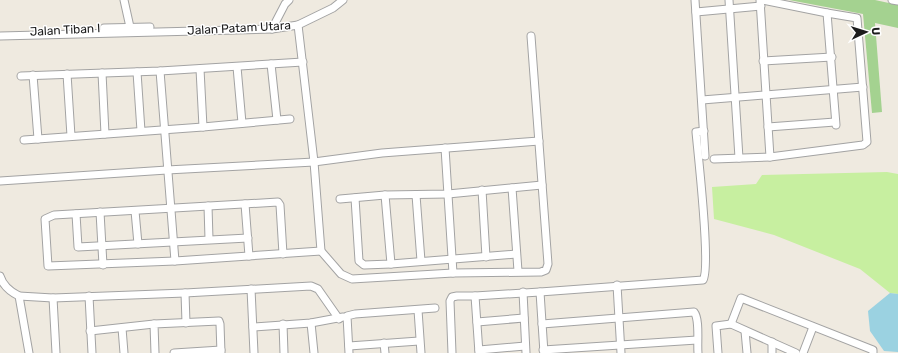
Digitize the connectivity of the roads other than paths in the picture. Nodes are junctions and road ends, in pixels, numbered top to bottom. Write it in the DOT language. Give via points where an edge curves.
graph roads {
  1 [pos="124,0"];
  2 [pos="289,0"];
  3 [pos="343,0"];
  4 [pos="695,0"];
  5 [pos="729,0"];
  6 [pos="892,0"];
  7 [pos="898,1"];
  8 [pos="761,2"];
  9 [pos="730,9"];
  10 [pos="696,12"];
  11 [pos="827,13"];
  12 [pos="298,25"];
  13 [pos="272,29"];
  14 [pos="129,30"];
  15 [pos="0,32"];
  16 [pos="0,36"];
  17 [pos="531,36"];
  18 [pos="832,57"];
  19 [pos="763,61"];
  20 [pos="303,62"];
  21 [pos="270,64"];
  22 [pos="237,66"];
  23 [pos="200,69"];
  24 [pos="160,71"];
  25 [pos="137,72"];
  26 [pos="102,73"];
  27 [pos="67,74"];
  28 [pos="33,75"];
  29 [pos="21,76"];
  30 [pos="863,87"];
  31 [pos="834,89"];
  32 [pos="766,95"];
  33 [pos="735,97"];
  34 [pos="702,100"];
  35 [pos="290,119"];
  36 [pos="277,120"];
  37 [pos="242,123"];
  38 [pos="768,126"];
  39 [pos="204,127"];
  40 [pos="164,130"];
  41 [pos="141,131"];
  42 [pos="704,131"];
  43 [pos="105,134"];
  44 [pos="71,136"];
  45 [pos="38,139"];
  46 [pos="24,140"];
  47 [pos="539,141"];
  48 [pos="445,148"];
  49 [pos="705,156"];
  50 [pos="770,157"];
  51 [pos="738,158"];
  52 [pos="714,159"];
  53 [pos="314,162"];
  54 [pos="166,170"];
  55 [pos="0,181"];
  56 [pos="542,185"];
  57 [pos="512,188"];
  58 [pos="482,190"];
  59 [pos="448,194"];
  60 [pos="385,195"];
  61 [pos="416,195"];
  62 [pos="354,198"];
  63 [pos="340,199"];
  64 [pos="245,204"];
  65 [pos="208,206"];
  66 [pos="170,209"];
  67 [pos="135,211"];
  68 [pos="100,212"];
  69 [pos="76,214"];
  70 [pos="248,238"];
  71 [pos="210,239"];
  72 [pos="173,242"];
  73 [pos="138,244"];
  74 [pos="102,246"];
  75 [pos="321,251"];
  76 [pos="283,254"];
  77 [pos="516,254"];
  78 [pos="249,256"];
  79 [pos="486,256"];
  80 [pos="453,259"];
  81 [pos="175,260"];
  82 [pos="421,261"];
  83 [pos="391,264"];
  84 [pos="103,265"];
  85 [pos="518,272"];
  86 [pos="453,273"];
  87 [pos="0,276"];
  88 [pos="617,286"];
  89 [pos="251,289"];
  90 [pos="523,292"];
  91 [pos="540,292"];
  92 [pos="185,293"];
  93 [pos="19,296"];
  94 [pos="89,296"];
  95 [pos="475,296"];
  96 [pos="53,298"];
  97 [pos="435,308"];
  98 [pos="418,310"];
  99 [pos="347,316"];
  100 [pos="524,318"];
  101 [pos="339,319"];
  102 [pos="618,319"];
  103 [pos="477,322"];
  104 [pos="186,323"];
  105 [pos="311,323"];
  106 [pos="154,324"];
  107 [pos="283,324"];
  108 [pos="542,324"];
  109 [pos="731,324"];
  110 [pos="253,327"];
  111 [pos="813,327"];
  112 [pos="122,328"];
  113 [pos="90,331"];
  114 [pos="745,331"];
  115 [pos="697,340"];
  116 [pos="419,341"];
  117 [pos="772,342"];
  118 [pos="384,343"];
  119 [pos="620,344"];
  120 [pos="349,349"];
  121 [pos="525,350"];
  122 [pos="221,351"];
  123 [pos="479,351"];
  124 [pos="544,351"];
  125 [pos="29,353"];
  126 [pos="56,353"];
  127 [pos="92,353"];
  128 [pos="124,353"];
  129 [pos="156,353"];
  130 [pos="174,353"];
  131 [pos="254,353"];
  132 [pos="284,353"];
  133 [pos="314,353"];
  134 [pos="385,353"];
  135 [pos="421,353"];
  136 [pos="452,353"];
  137 [pos="621,353"];
  138 [pos="698,353"];
  139 [pos="718,353"];
  140 [pos="747,353"];
  141 [pos="772,353"];
  142 [pos="796,353"];
  143 [pos="803,353"];
  144 [pos="872,353"];
  1 -- 14 [label="street"];
  2 -- 13 [label="street"];
  3 -- 12 [label="street, Jalan Patam Utara" via="333,8"];
  4 -- 10 [label="street"];
  5 -- 9 [label="street"];
  6 -- 7 [label="street"];
  8 -- 9 [label="street"];
  8 -- 11 [label="street"];
  8 -- 19 [label="street"];
  9 -- 10 [label="street"];
  9 -- 33 [label="street"];
  10 -- 34 [label="street"];
  11 -- 18 [label="street"];
  11 -- 30 [label="street" via="857,18"];
  12 -- 13 [label="street, Jalan Patam Utara"];
  12 -- 20 [label="street"];
  13 -- 14 [label="street, Jalan Patam Utara" via="203,30 196,26"];
  14 -- 15 [label="street, Jalan Tiban I"];
  14 -- 16 [label="street, Jalan Tiban I"];
  17 -- 47 [label="street"];
  18 -- 19 [label="street"];
  18 -- 31 [label="street"];
  19 -- 32 [label="street"];
  20 -- 21 [label="street"];
  20 -- 53 [label="street"];
  21 -- 22 [label="street"];
  21 -- 36 [label="street"];
  22 -- 23 [label="street"];
  22 -- 37 [label="street"];
  23 -- 24 [label="street"];
  23 -- 39 [label="street"];
  24 -- 25 [label="street"];
  24 -- 40 [label="street"];
  25 -- 26 [label="street"];
  25 -- 41 [label="street"];
  26 -- 27 [label="street"];
  26 -- 43 [label="street"];
  27 -- 28 [label="street"];
  27 -- 44 [label="street"];
  28 -- 29 [label="street"];
  28 -- 45 [label="street"];
  30 -- 31 [label="street"];
  30 -- 50 [label="street" via="867,139 865,144"];
  31 -- 32 [label="street"];
  31 -- 38 [label="street" via="836,123"];
  32 -- 33 [label="street"];
  32 -- 38 [label="street"];
  33 -- 34 [label="street"];
  33 -- 51 [label="street"];
  34 -- 42 [label="street"];
  35 -- 36 [label="street"];
  36 -- 37 [label="street"];
  37 -- 39 [label="street"];
  38 -- 50 [label="street"];
  39 -- 40 [label="street"];
  40 -- 41 [label="street"];
  40 -- 54 [label="street"];
  41 -- 43 [label="street"];
  42 -- 49 [label="street"];
  42 -- 88 [label="street" via="696,132 705,277 703,280"];
  43 -- 44 [label="street"];
  44 -- 45 [label="street"];
  45 -- 46 [label="street"];
  47 -- 48 [label="street"];
  47 -- 56 [label="street"];
  48 -- 53 [label="street"];
  48 -- 59 [label="street"];
  50 -- 51 [label="street"];
  51 -- 52 [label="street"];
  53 -- 54 [label="street"];
  53 -- 75 [label="street"];
  54 -- 55 [label="street"];
  54 -- 66 [label="street"];
  56 -- 57 [label="street"];
  56 -- 85 [label="street" via="548,268 541,272"];
  57 -- 58 [label="street"];
  57 -- 77 [label="street"];
  58 -- 59 [label="street"];
  58 -- 79 [label="street"];
  59 -- 61 [label="street"];
  59 -- 80 [label="street"];
  60 -- 61 [label="street"];
  60 -- 62 [label="street"];
  60 -- 83 [label="street"];
  61 -- 82 [label="street"];
  62 -- 63 [label="street"];
  62 -- 83 [label="street" via="359,260 364,265"];
  64 -- 65 [label="street"];
  64 -- 70 [label="street"];
  64 -- 76 [label="street" via="278,202"];
  65 -- 66 [label="street"];
  65 -- 71 [label="street"];
  66 -- 67 [label="street"];
  66 -- 72 [label="street"];
  67 -- 68 [label="street"];
  67 -- 73 [label="street"];
  68 -- 69 [label="street"];
  68 -- 74 [label="street"];
  69 -- 74 [label="street" via="78,247"];
  69 -- 84 [label="street" via="54,215 45,219 48,266"];
  70 -- 71 [label="street"];
  70 -- 78 [label="street"];
  71 -- 72 [label="street"];
  72 -- 73 [label="street"];
  72 -- 81 [label="street"];
  73 -- 74 [label="street"];
  74 -- 84 [label="street"];
  75 -- 76 [label="street"];
  75 -- 86 [label="street" via="341,274 352,280"];
  76 -- 78 [label="street"];
  77 -- 79 [label="street"];
  77 -- 85 [label="street"];
  78 -- 81 [label="street"];
  79 -- 80 [label="street"];
  80 -- 82 [label="street"];
  80 -- 86 [label="street"];
  81 -- 84 [label="street"];
  82 -- 83 [label="street"];
  85 -- 86 [label="street"];
  87 -- 93 [label="street" via="8,289"];
  88 -- 91 [label="street"];
  88 -- 102 [label="street"];
  89 -- 92 [label="street"];
  89 -- 101 [label="street" via="315,287"];
  89 -- 110 [label="street"];
  90 -- 91 [label="street"];
  90 -- 95 [label="street"];
  90 -- 100 [label="street"];
  91 -- 108 [label="street"];
  92 -- 94 [label="street"];
  92 -- 104 [label="street"];
  93 -- 96 [label="street"];
  93 -- 125 [label="street"];
  94 -- 96 [label="street"];
  94 -- 113 [label="street"];
  95 -- 103 [label="street"];
  95 -- 136 [label="street" via="456,296 450,301"];
  96 -- 126 [label="street"];
  97 -- 98 [label="street"];
  98 -- 99 [label="street"];
  98 -- 116 [label="street"];
  99 -- 101 [label="street"];
  99 -- 120 [label="street"];
  100 -- 103 [label="street"];
  100 -- 121 [label="street"];
  101 -- 105 [label="street"];
  102 -- 108 [label="street"];
  102 -- 115 [label="street" via="694,312"];
  102 -- 119 [label="street"];
  103 -- 123 [label="street"];
  104 -- 106 [label="street"];
  104 -- 122 [label="street" via="220,322"];
  105 -- 107 [label="street"];
  105 -- 133 [label="street"];
  106 -- 112 [label="street"];
  106 -- 129 [label="street"];
  107 -- 110 [label="street"];
  107 -- 132 [label="street"];
  108 -- 124 [label="street"];
  109 -- 111 [label="street" via="741,298"];
  109 -- 114 [label="street"];
  109 -- 139 [label="street" via="716,326"];
  110 -- 131 [label="street"];
  111 -- 143 [label="street"];
  111 -- 144 [label="street" via="873,350"];
  112 -- 113 [label="street"];
  112 -- 128 [label="street"];
  113 -- 127 [label="street"];
  114 -- 117 [label="street"];
  114 -- 140 [label="street"];
  115 -- 119 [label="street"];
  115 -- 138 [label="street"];
  116 -- 118 [label="street"];
  116 -- 135 [label="street"];
  117 -- 141 [label="street"];
  117 -- 142 [label="street"];
  118 -- 120 [label="street"];
  118 -- 134 [label="street"];
  119 -- 124 [label="street"];
  119 -- 137 [label="street"];
  121 -- 123 [label="street"];
  122 -- 130 [label="street"];
}
